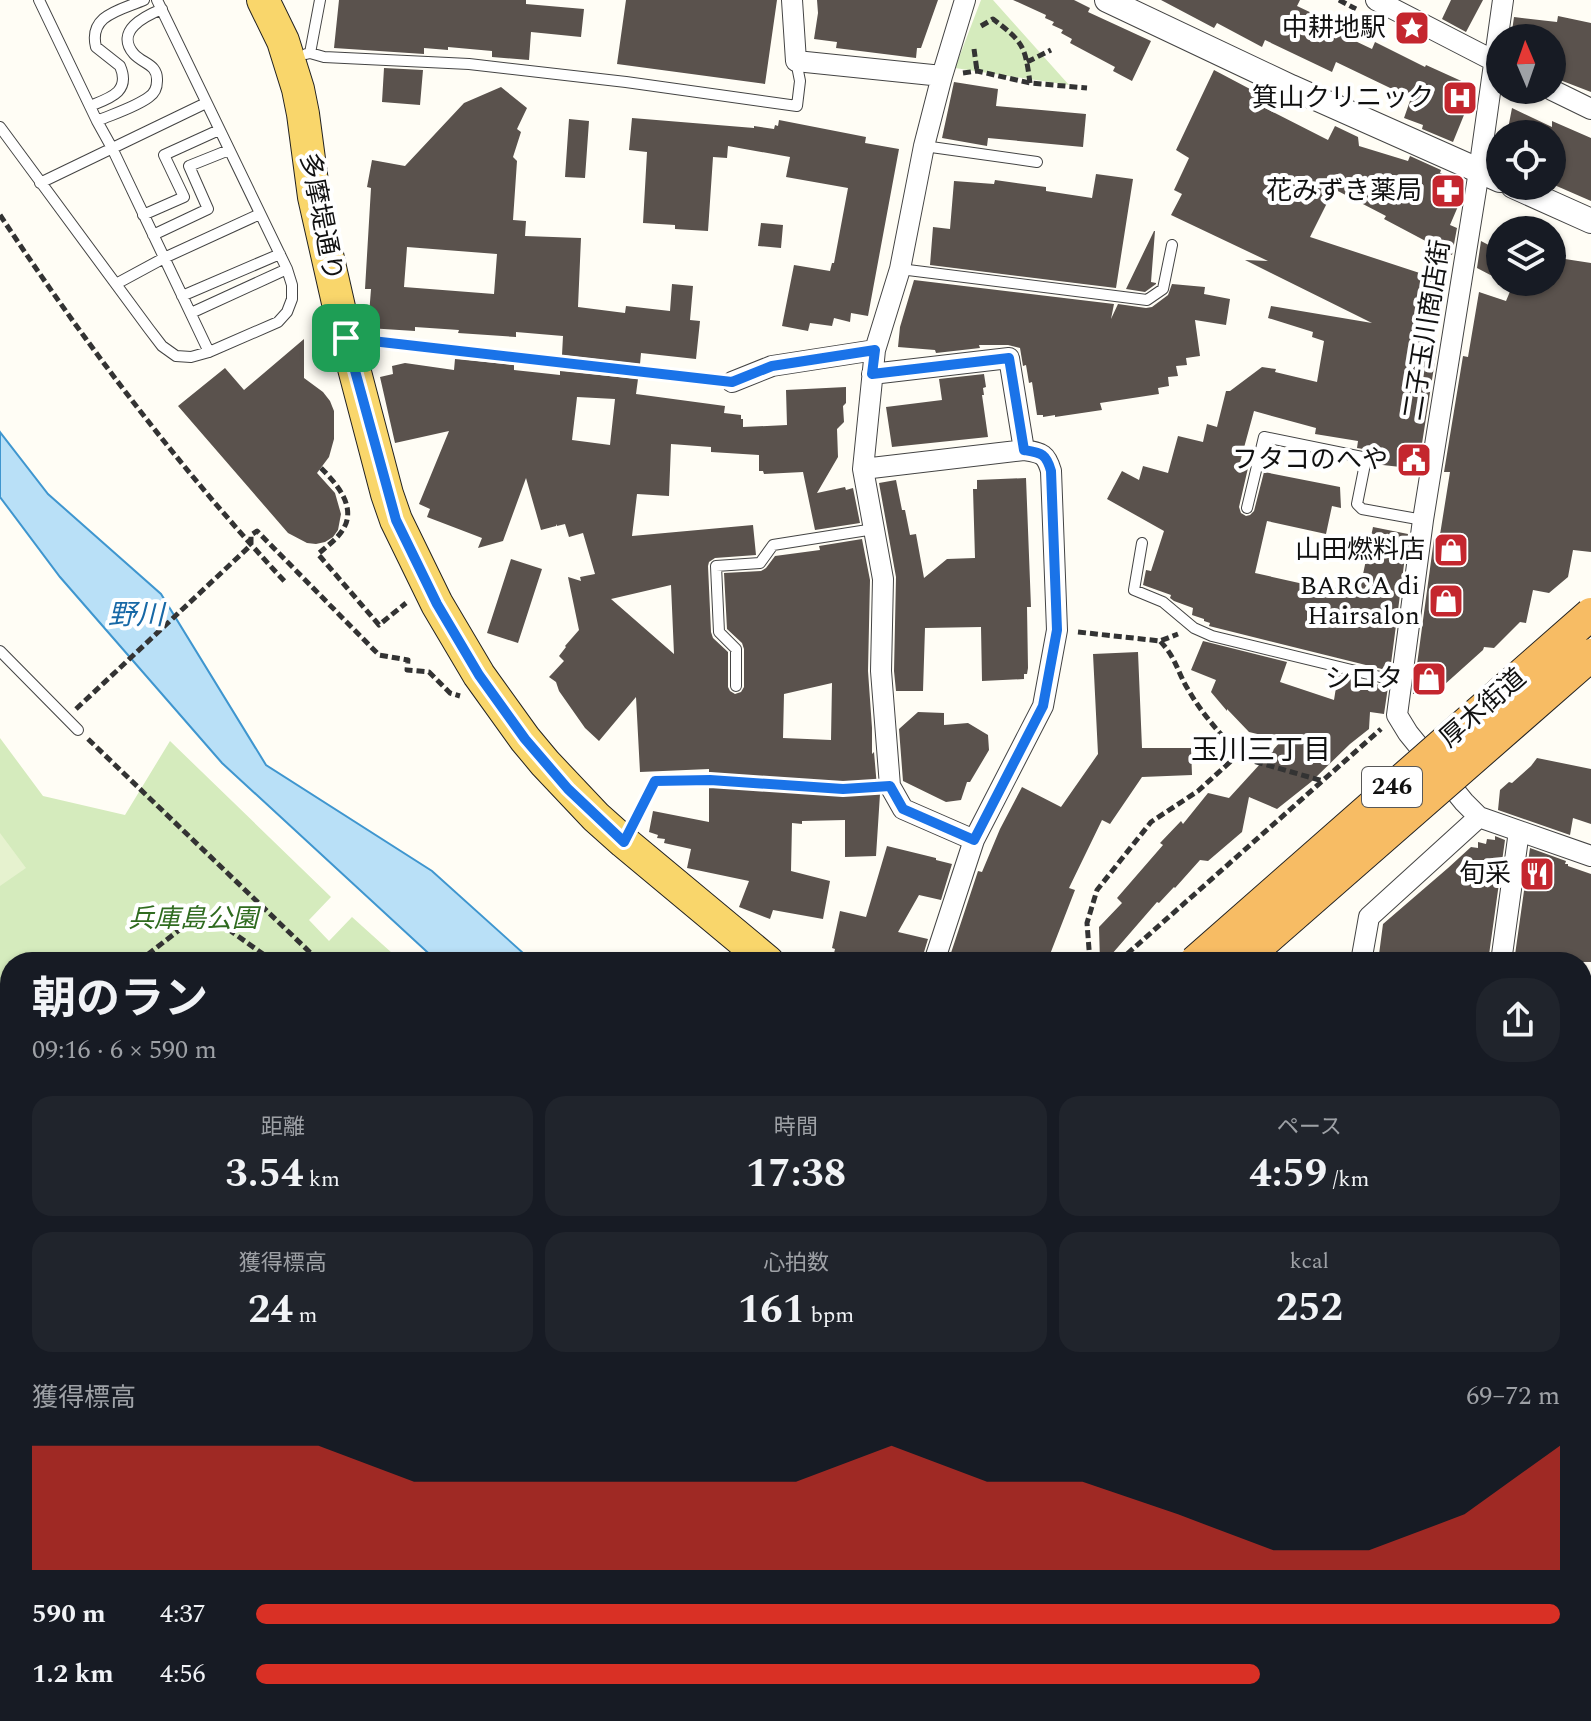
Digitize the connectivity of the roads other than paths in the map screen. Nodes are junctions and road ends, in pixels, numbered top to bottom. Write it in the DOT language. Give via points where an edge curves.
graph roads {
  1 [pos="39,0"];
  2 [pos="144,0"];
  3 [pos="263,0"];
  4 [pos="320,0"];
  5 [pos="792,0"];
  6 [pos="965,0"];
  7 [pos="1107,0"];
  8 [pos="1376,0"];
  9 [pos="1503,0"];
  10 [pos="159,4"];
  11 [pos="1501,24"];
  12 [pos="300,56"];
  13 [pos="1486,57"];
  14 [pos="796,61"];
  15 [pos="942,76"];
  16 [pos="1566,97"];
  17 [pos="206,103"];
  18 [pos="90,106"];
  19 [pos="1591,109"];
  20 [pos="97,121"];
  21 [pos="0,127"];
  22 [pos="219,130"];
  23 [pos="924,146"];
  24 [pos="112,148"];
  25 [pos="229,150"];
  26 [pos="1037,162"];
  27 [pos="1486,173"];
  28 [pos="40,183"];
  29 [pos="1486,196"];
  30 [pos="1544,200"];
  31 [pos="260,214"];
  32 [pos="143,215"];
  33 [pos="1591,221"];
  34 [pos="153,235"];
  35 [pos="1172,245"];
  36 [pos="280,254"];
  37 [pos="164,258"];
  38 [pos="287,269"];
  39 [pos="900,269"];
  40 [pos="116,284"];
  41 [pos="182,296"];
  42 [pos="191,313"];
  43 [pos="346,338"];
  44 [pos="875,350"];
  45 [pos="209,352"];
  46 [pos="872,374"];
  47 [pos="732,382"];
  48 [pos="1024,450"];
  49 [pos="863,469"];
  50 [pos="1247,508"];
  51 [pos="1423,520"];
  52 [pos="874,529"];
  53 [pos="1142,543"];
  54 [pos="1591,614"];
  55 [pos="0,651"];
  56 [pos="1591,655"];
  57 [pos="1401,682"];
  58 [pos="736,686"];
  59 [pos="78,730"];
  60 [pos="1479,817"];
  61 [pos="1519,831"];
  62 [pos="974,840"];
  63 [pos="1591,856"];
  64 [pos="756,952"];
  65 [pos="937,952"];
  66 [pos="1206,952"];
  67 [pos="1251,952"];
  68 [pos="1363,952"];
  69 [pos="1502,952"];
  1 -- 18 [label="lane"];
  2 -- 18 [label="lane" via="107,16 96,27 96,47 120,66 123,81 117,93"];
  3 -- 12 [label="main road, 多摩堤通り"];
  4 -- 12 [label="lane"];
  5 -- 14 [label="street"];
  6 -- 15 [label="street"];
  7 -- 27 [label="street"];
  8 -- 13 [label="street"];
  9 -- 11 [label="street, 二子玉川商店街"];
  10 -- 17 [label="lane"];
  10 -- 20 [label="lane" via="129,34 135,55 156,71 155,92"];
  12 -- 14 [label="lane" via="469,64 797,106"];
  12 -- 43 [label="main road, 多摩堤通り" via="314,197"];
  14 -- 15 [label="street"];
  15 -- 23 [label="street"];
  16 -- 19 [label="street"];
  17 -- 22 [label="lane"];
  17 -- 24 [label="lane"];
  18 -- 20 [label="lane"];
  20 -- 24 [label="lane"];
  21 -- 28 [label="lane"];
  22 -- 25 [label="lane"];
  22 -- 32 [label="lane" via="164,155 184,197"];
  23 -- 26 [label="lane"];
  23 -- 39 [label="street"];
  24 -- 28 [label="lane"];
  24 -- 32 [label="lane"];
  25 -- 31 [label="lane"];
  25 -- 34 [label="lane" via="189,166 208,209"];
  28 -- 40 [label="lane"];
  29 -- 51 [label="street, 二子玉川商店街"];
  30 -- 33 [label="street"];
  31 -- 36 [label="lane"];
  31 -- 37 [label="lane"];
  32 -- 34 [label="lane"];
  34 -- 37 [label="lane"];
  35 -- 39 [label="lane" via="1163,289 1147,300"];
  36 -- 38 [label="lane"];
  36 -- 41 [label="lane"];
  37 -- 40 [label="lane"];
  37 -- 41 [label="lane"];
  38 -- 42 [label="lane"];
  38 -- 45 [label="lane" via="292,299 278,322"];
  39 -- 44 [label="street"];
  40 -- 45 [label="lane" via="169,353 184,357"];
  41 -- 42 [label="lane"];
  42 -- 45 [label="lane"];
  43 -- 47 [label="lane"];
  43 -- 64 [label="main road, 多摩堤通り" via="396,520 479,675 568,789"];
  44 -- 46 [label="street"];
  44 -- 47 [label="street" via="772,366"];
  46 -- 48 [label="street" via="1009,358"];
  46 -- 49 [label="street"];
  48 -- 49 [label="street"];
  48 -- 62 [label="street" via="1040,453 1051,471 1057,630 1043,706"];
  49 -- 52 [label="street"];
  50 -- 51 [label="lane" via="1264,437 1362,457 1357,504"];
  51 -- 57 [label="street, 二子玉川商店街"];
  52 -- 58 [label="lane" via="773,545 760,563 716,566 719,632 736,649"];
  52 -- 62 [label="street" via="883,579 881,671 890,786 903,809"];
  53 -- 57 [label="lane" via="1134,590 1163,602 1194,628"];
  54 -- 66 [label="highway, 厚木街道 / 246, bridge"];
  55 -- 59 [label="lane"];
  56 -- 67 [label="highway, 厚木街道 / 246, bridge"];
  57 -- 60 [label="street, 二子玉川商店街" via="1397,715"];
  60 -- 61 [label="street"];
  60 -- 68 [label="street" via="1369,917"];
  61 -- 63 [label="street"];
  61 -- 69 [label="street"];
  62 -- 65 [label="street"];
}
